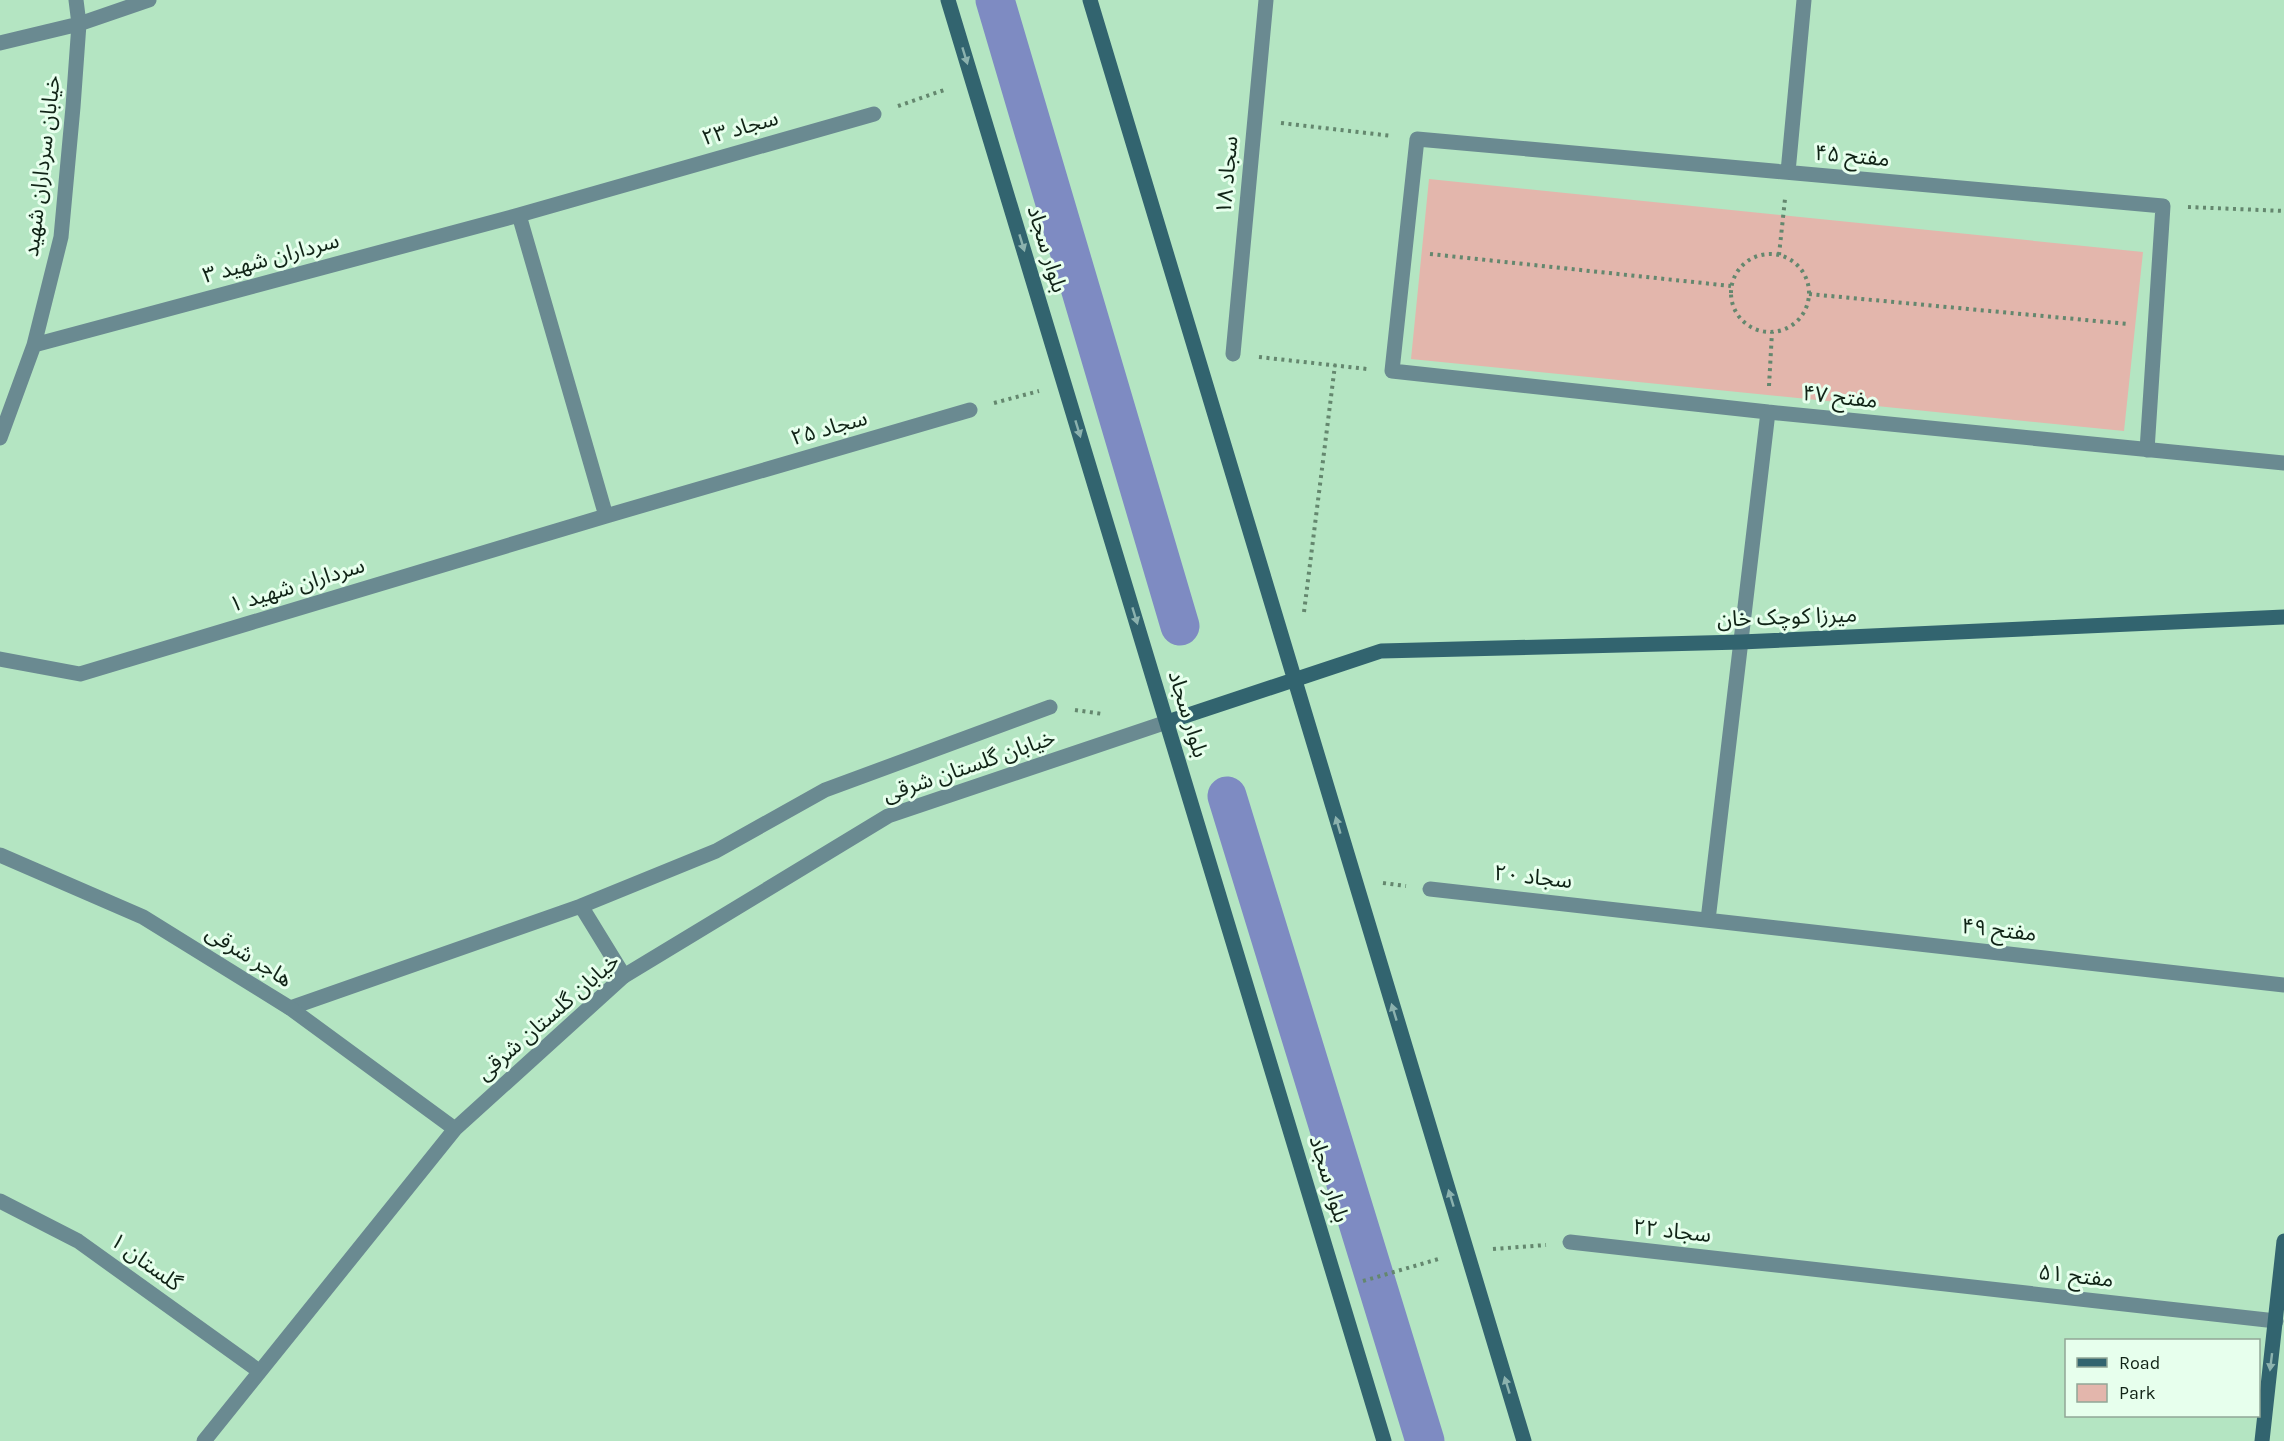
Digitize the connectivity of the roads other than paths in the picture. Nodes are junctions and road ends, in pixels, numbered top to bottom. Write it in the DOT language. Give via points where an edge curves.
graph roads {
  1 [pos="76,0"];
  2 [pos="149,0"];
  3 [pos="948,0"];
  4 [pos="1090,0"];
  5 [pos="1266,0"];
  6 [pos="1804,0"];
  7 [pos="79,24"];
  8 [pos="0,43"];
  9 [pos="874,114"];
  10 [pos="1788,172"];
  11 [pos="519,215"];
  12 [pos="34,345"];
  13 [pos="1233,354"];
  14 [pos="1392,372"];
  15 [pos="5,410"];
  16 [pos="970,410"];
  17 [pos="1768,412"];
  18 [pos="0,438"];
  19 [pos="2147,450"];
  20 [pos="2284,463"];
  21 [pos="606,516"];
  22 [pos="2284,616"];
  23 [pos="1741,642"];
  24 [pos="0,659"];
  25 [pos="1295,679"];
  26 [pos="1050,707"];
  27 [pos="1167,722"];
  28 [pos="0,855"];
  29 [pos="1430,889"];
  30 [pos="581,906"];
  31 [pos="1708,920"];
  32 [pos="624,976"];
  33 [pos="2284,985"];
  34 [pos="290,1008"];
  35 [pos="455,1129"];
  36 [pos="0,1201"];
  37 [pos="2284,1241"];
  38 [pos="1570,1242"];
  39 [pos="1872,1276"];
  40 [pos="2276,1321"];
  41 [pos="259,1371"];
  42 [pos="204,1441"];
  43 [pos="1384,1441"];
  44 [pos="1524,1441"];
  45 [pos="2262,1441"];
  1 -- 7 [label="street, خیابان سرداران شهید"];
  2 -- 7 [label="street"];
  3 -- 27 [label="main road, بلوار سجاد, one-way"];
  4 -- 25 [label="main road"];
  5 -- 13 [label="street, سجاد ۱۸"];
  6 -- 10 [label="street"];
  7 -- 8 [label="street"];
  7 -- 12 [label="street, خیابان سرداران شهید" via="61,237"];
  9 -- 11 [label="street, سجاد ۲۳"];
  10 -- 14 [label="street, مفتح ۴۵" via="1417,139"];
  10 -- 19 [label="street, مفتح ۴۵" via="2163,206"];
  11 -- 12 [label="street, سرداران شهید ۳"];
  11 -- 21 [label="street"];
  12 -- 15 [label="street, خیابان سرداران شهید"];
  14 -- 17 [label="street, مفتح ۴۷"];
  15 -- 18 [label="street, خیابان سرداران شهید"];
  16 -- 21 [label="street, سجاد ۲۵"];
  17 -- 19 [label="street, مفتح ۴۷"];
  17 -- 23 [label="street"];
  19 -- 20 [label="street, مفتح ۴۷"];
  21 -- 24 [label="street, سرداران شهید ۱" via="80,674"];
  22 -- 23 [label="main road, میرزا کوچک خان"];
  23 -- 25 [label="main road, میرزا کوچک خان" via="1381,651"];
  23 -- 31 [label="street"];
  25 -- 27 [label="main road, میرزا کوچک خان"];
  44 -- 25 [label="main road, one-way"];
  26 -- 30 [label="street" via="825,790 716,851"];
  27 -- 32 [label="street, خیابان گلستان شرقی" via="888,816"];
  27 -- 43 [label="main road, بلوار سجاد"];
  28 -- 34 [label="street, هاجر شرقی" via="143,917"];
  29 -- 31 [label="street, سجاد ۲۰"];
  30 -- 32 [label="street"];
  30 -- 34 [label="street"];
  31 -- 33 [label="street, مفتح ۴۹"];
  32 -- 35 [label="street, خیابان گلستان شرقی"];
  34 -- 35 [label="street, هاجر شرقی"];
  35 -- 41 [label="street, خیابان گلستان شرقی"];
  36 -- 41 [label="street, گلستان ۱" via="78,1241"];
  37 -- 40 [label="main road"];
  38 -- 39 [label="street, سجاد ۲۲"];
  39 -- 40 [label="street, مفتح ۵۱"];
  40 -- 45 [label="main road, one-way"];
  41 -- 42 [label="street, خیابان گلستان شرقی"];
}
